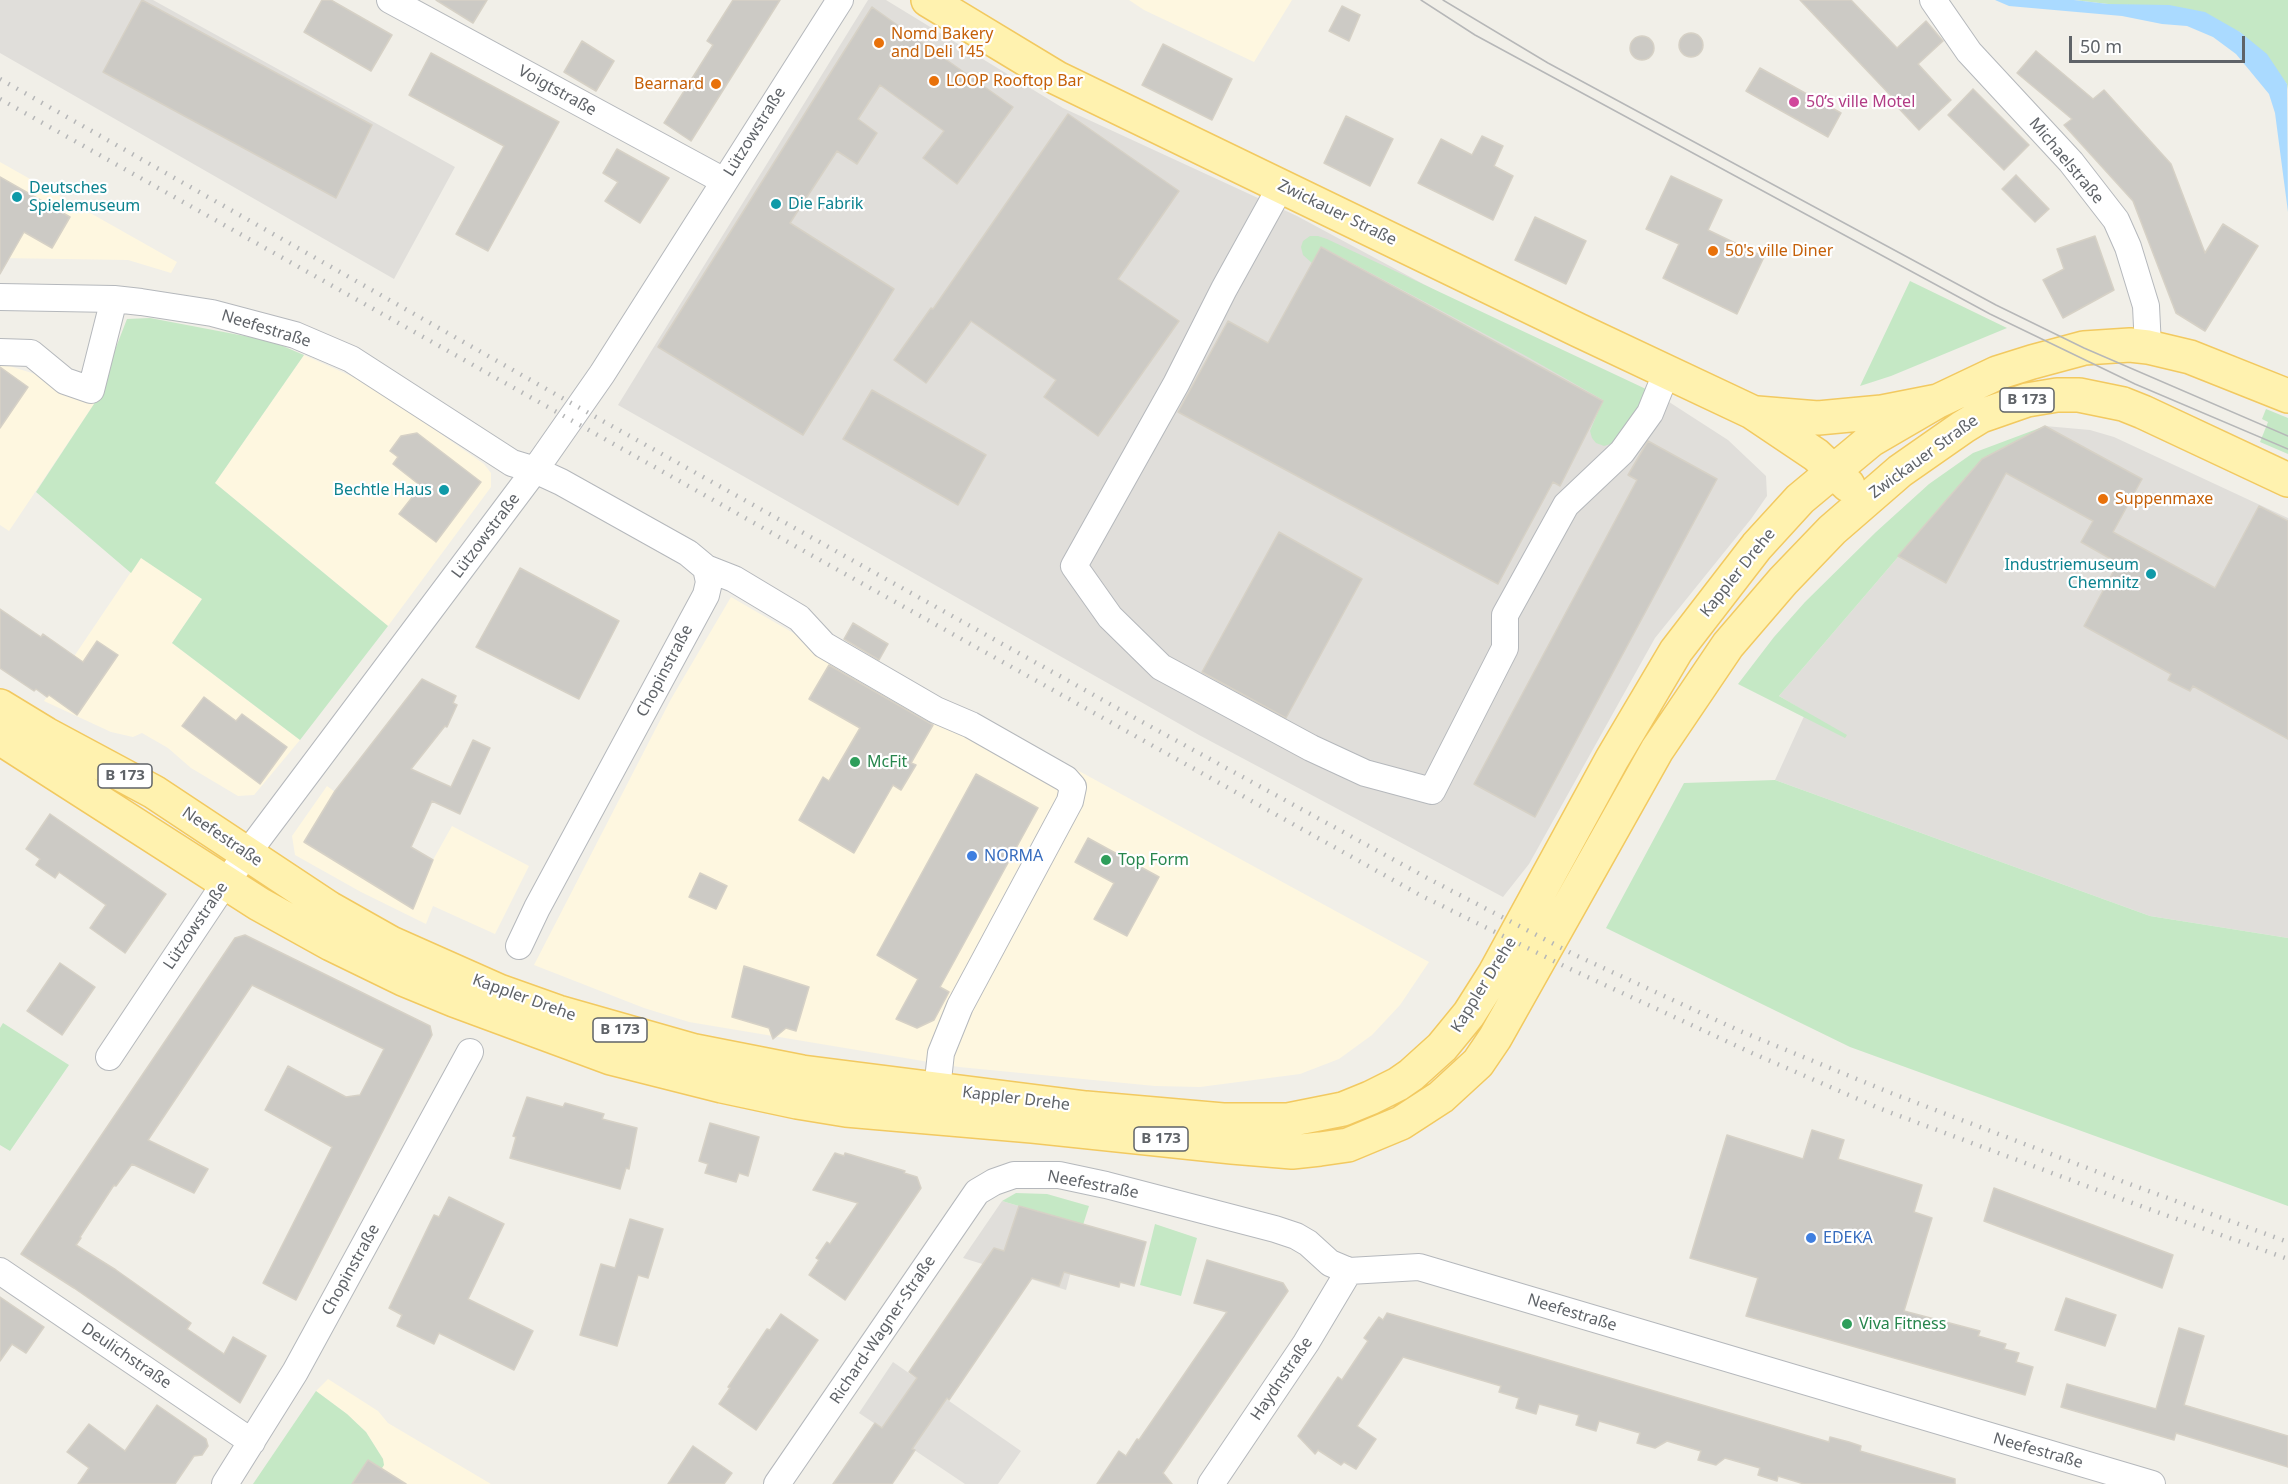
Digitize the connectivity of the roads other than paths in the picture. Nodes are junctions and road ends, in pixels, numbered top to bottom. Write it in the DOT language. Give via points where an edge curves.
graph roads {
  1 [pos="390,0"];
  2 [pos="840,0"];
  3 [pos="928,0"];
  4 [pos="1933,0"];
  5 [pos="724,182"];
  6 [pos="1281,186"];
  7 [pos="0,297"];
  8 [pos="114,299"];
  9 [pos="2148,347"];
  10 [pos="0,352"];
  11 [pos="1667,371"];
  12 [pos="2288,396"];
  13 [pos="1938,401"];
  14 [pos="1752,412"];
  15 [pos="535,470"];
  16 [pos="1833,471"];
  17 [pos="2288,480"];
  18 [pos="1864,501"];
  19 [pos="706,568"];
  20 [pos="1676,651"];
  21 [pos="1698,687"];
  22 [pos="0,706"];
  23 [pos="0,738"];
  24 [pos="246,853"];
  25 [pos="225,883"];
  26 [pos="519,946"];
  27 [pos="444,968"];
  28 [pos="470,1052"];
  29 [pos="109,1056"];
  30 [pos="937,1089"];
  31 [pos="994,1182"];
  32 [pos="0,1271"];
  33 [pos="1349,1272"];
  34 [pos="252,1442"];
  35 [pos="225,1484"];
  36 [pos="777,1484"];
  37 [pos="1211,1484"];
  38 [pos="2152,1484"];
  1 -- 5 [label="street, Voigtstraße"];
  2 -- 5 [label="street, Lützowstraße"];
  3 -- 6 [label="main road, Zwickauer Straße" via="1057,78"];
  4 -- 9 [label="street, Michaelstraße" via="1969,52 2071,162 2116,220 2146,306"];
  5 -- 15 [label="street, Lützowstraße" via="602,374"];
  6 -- 11 [label="main road, Zwickauer Straße"];
  6 -- 11 [label="street" via="1074,566 1110,617 1161,668 1311,748 1365,772 1432,791 1505,648 1505,615 1566,505 1622,452 1650,412"];
  7 -- 8 [label="street, Neefestraße"];
  8 -- 10 [label="street" via="91,390 65,381 31,353"];
  8 -- 15 [label="street, Neefestraße" via="212,313 295,335 351,359 512,463"];
  9 -- 12 [label="main road, Zwickauer Straße / B 173" via="2190,357"];
  9 -- 13 [label="main road, Zwickauer Straße / B 173" via="2108,346 2069,352 1997,373"];
  11 -- 14 [label="main road, Zwickauer Straße"];
  13 -- 14 [label="main road, Zwickauer Straße" via="1882,412 1818,418"];
  13 -- 16 [label="main road, Kappler Drehe / B 173" via="1889,428"];
  14 -- 16 [label="main road, Zwickauer Straße"];
  15 -- 19 [label="street" via="688,553"];
  15 -- 24 [label="street, Lützowstraße"];
  16 -- 18 [label="main road, Zwickauer Straße"];
  16 -- 20 [label="main road, Kappler Drehe / B 173" via="1800,499 1757,546"];
  17 -- 18 [label="main road, Zwickauer Straße / B 173" via="2123,404 2057,395 2027,400 1981,416 1900,471"];
  18 -- 21 [label="main road, Kappler Drehe / B 173" via="1782,581"];
  19 -- 26 [label="street, Chopinstraße" via="706,595"];
  19 -- 30 [label="street" via="734,579 799,618 825,645 1066,779 1073,787 1070,801 960,1006 941,1053"];
  20 -- 21 [label="street"];
  20 -- 30 [label="main road, Kappler Drehe / B 173" via="1469,1014 1442,1047 1398,1084 1342,1109 1288,1120 1086,1108"];
  21 -- 25 [label="main road, Kappler Drehe / B 173" via="1478,1063 1441,1097 1415,1114 1348,1145 1292,1152 846,1110 669,1074 611,1058 403,979 331,944"];
  22 -- 24 [label="main road, Neefestraße / B 173" via="154,792"];
  23 -- 25 [label="main road, B 173"];
  24 -- 25 [label="street, Lützowstraße"];
  24 -- 27 [label="main road, Neefestraße / B 173" via="329,908"];
  25 -- 29 [label="street, Lützowstraße"];
  27 -- 30 [label="main road, Kappler Drehe / B 173" via="558,1012 695,1051 802,1072"];
  28 -- 34 [label="street, Chopinstraße" via="295,1372"];
  31 -- 33 [label="street, Neefestraße" via="1014,1175 1059,1175 1106,1185 1296,1236 1330,1263"];
  31 -- 36 [label="street, Richard-Wagner-Straße" via="977,1192"];
  32 -- 34 [label="street, Deulichstraße"];
  33 -- 37 [label="street, Haydnstraße"];
  33 -- 38 [label="street, Neefestraße" via="1419,1267"];
  34 -- 35 [label="street, Chopinstraße"];
}
